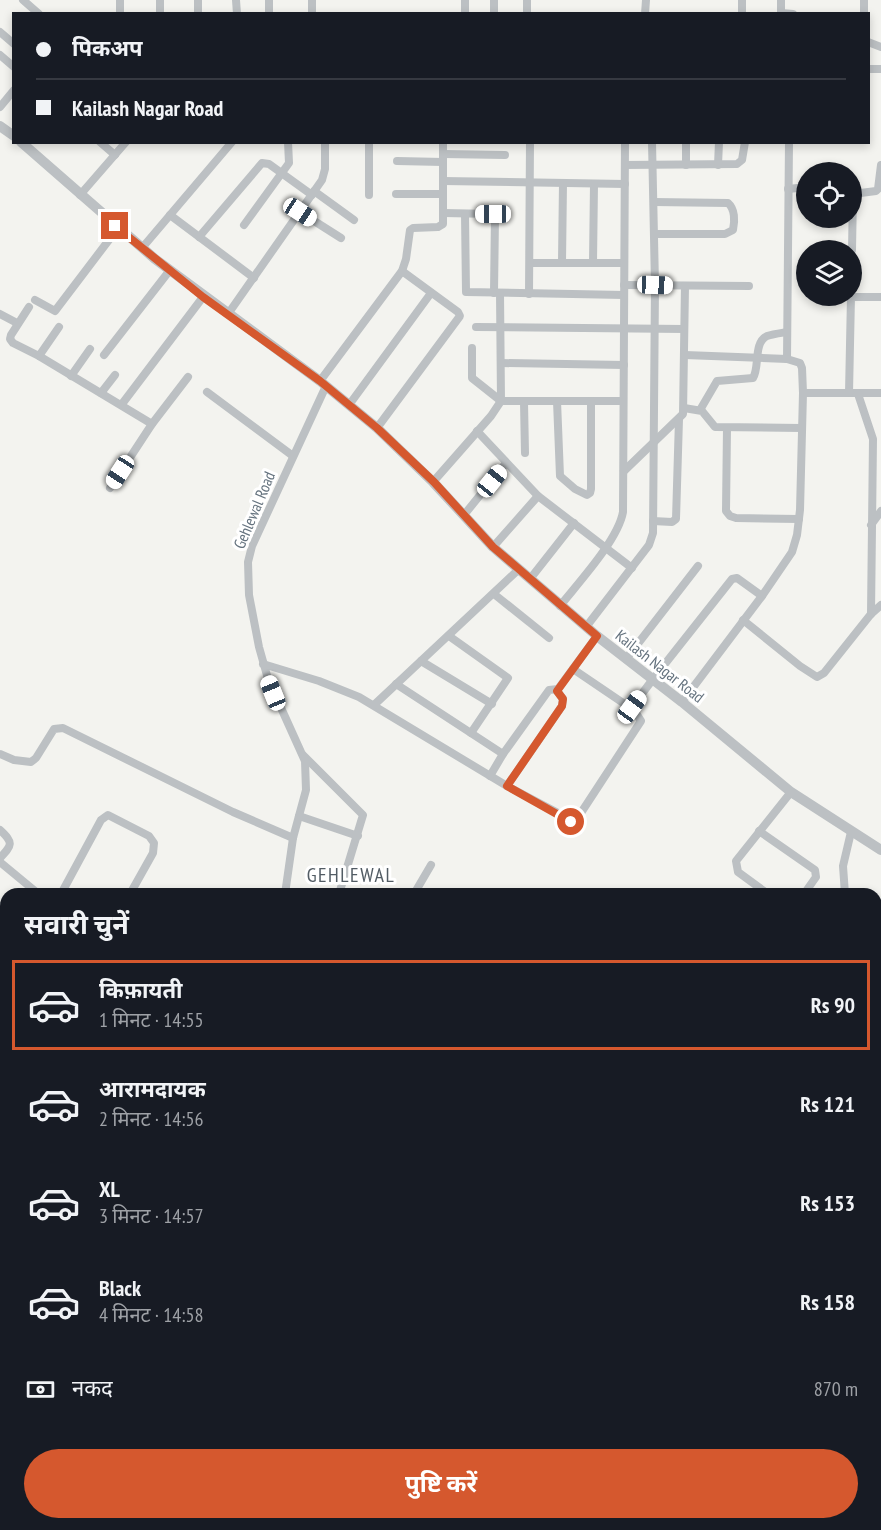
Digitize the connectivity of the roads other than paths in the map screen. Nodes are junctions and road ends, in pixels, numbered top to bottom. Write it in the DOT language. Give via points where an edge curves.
graph roads {
  1 [pos="23,0"];
  2 [pos="37,12"];
  3 [pos="0,32"];
  4 [pos="12,42"];
  5 [pos="0,55"];
  6 [pos="12,65"];
  7 [pos="12,92"];
  8 [pos="0,107"];
  9 [pos="23,144"];
  10 [pos="102,144"];
  11 [pos="124,144"];
  12 [pos="230,144"];
  13 [pos="288,144"];
  14 [pos="325,144"];
  15 [pos="369,144"];
  16 [pos="443,144"];
  17 [pos="530,144"];
  18 [pos="625,144"];
  19 [pos="652,144"];
  20 [pos="686,144"];
  21 [pos="719,144"];
  22 [pos="745,144"];
  23 [pos="789,144"];
  24 [pos="115,155"];
  25 [pos="505,155"];
  26 [pos="443,158"];
  27 [pos="397,162"];
  28 [pos="625,165"];
  29 [pos="652,165"];
  30 [pos="686,165"];
  31 [pos="718,165"];
  32 [pos="881,165"];
  33 [pos="282,174"];
  34 [pos="443,182"];
  35 [pos="563,183"];
  36 [pos="530,184"];
  37 [pos="594,184"];
  38 [pos="625,184"];
  39 [pos="796,188"];
  40 [pos="788,189"];
  41 [pos="862,191"];
  42 [pos="313,193"];
  43 [pos="396,194"];
  44 [pos="443,194"];
  45 [pos="80,195"];
  46 [pos="369,195"];
  47 [pos="654,202"];
  48 [pos="300,212"];
  49 [pos="444,213"];
  50 [pos="465,214"];
  51 [pos="170,215"];
  52 [pos="354,220"];
  53 [pos="244,225"];
  54 [pos="118,228"];
  55 [pos="654,234"];
  56 [pos="199,237"];
  57 [pos="341,238"];
  58 [pos="142,248"];
  59 [pos="530,262"];
  60 [pos="562,262"];
  61 [pos="593,263"];
  62 [pos="624,263"];
  63 [pos="170,270"];
  64 [pos="402,271"];
  65 [pos="254,278"];
  66 [pos="624,285"];
  67 [pos="655,285"];
  68 [pos="685,286"];
  69 [pos="748,286"];
  70 [pos="431,293"];
  71 [pos="497,293"];
  72 [pos="529,294"];
  73 [pos="624,295"];
  74 [pos="862,296"];
  75 [pos="203,297"];
  76 [pos="881,297"];
  77 [pos="851,306"];
  78 [pos="0,314"];
  79 [pos="228,314"];
  80 [pos="17,323"];
  81 [pos="59,327"];
  82 [pos="476,327"];
  83 [pos="501,328"];
  84 [pos="624,329"];
  85 [pos="654,329"];
  86 [pos="684,329"];
  87 [pos="787,332"];
  88 [pos="472,348"];
  89 [pos="90,349"];
  90 [pos="104,355"];
  91 [pos="685,355"];
  92 [pos="39,356"];
  93 [pos="758,357"];
  94 [pos="787,359"];
  95 [pos="501,363"];
  96 [pos="624,365"];
  97 [pos="115,375"];
  98 [pos="71,376"];
  99 [pos="188,377"];
  100 [pos="323,384"];
  101 [pos="207,392"];
  102 [pos="101,393"];
  103 [pos="803,393"];
  104 [pos="854,393"];
  105 [pos="881,393"];
  106 [pos="501,401"];
  107 [pos="557,401"];
  108 [pos="591,401"];
  109 [pos="623,401"];
  110 [pos="524,402"];
  111 [pos="122,404"];
  112 [pos="349,405"];
  113 [pos="684,408"];
  114 [pos="699,410"];
  115 [pos="679,419"];
  116 [pos="152,424"];
  117 [pos="377,428"];
  118 [pos="727,428"];
  119 [pos="801,428"];
  120 [pos="477,431"];
  121 [pos="654,440"];
  122 [pos="525,453"];
  123 [pos="293,456"];
  124 [pos="506,464"];
  125 [pos="624,471"];
  126 [pos="434,482"];
  127 [pos="110,488"];
  128 [pos="538,495"];
  129 [pos="881,511"];
  130 [pos="464,515"];
  131 [pos="799,519"];
  132 [pos="653,521"];
  133 [pos="574,523"];
  134 [pos="872,525"];
  135 [pos="493,547"];
  136 [pos="606,547"];
  137 [pos="698,566"];
  138 [pos="632,568"];
  139 [pos="518,570"];
  140 [pos="530,579"];
  141 [pos="494,594"];
  142 [pos="762,596"];
  143 [pos="881,605"];
  144 [pos="560,606"];
  145 [pos="872,614"];
  146 [pos="743,620"];
  147 [pos="586,627"];
  148 [pos="449,636"];
  149 [pos="597,636"];
  150 [pos="549,638"];
  151 [pos="626,659"];
  152 [pos="421,661"];
  153 [pos="263,664"];
  154 [pos="573,669"];
  155 [pos="652,679"];
  156 [pos="396,684"];
  157 [pos="557,691"];
  158 [pos="682,702"];
  159 [pos="492,704"];
  160 [pos="374,705"];
  161 [pos="632,709"];
  162 [pos="471,733"];
  163 [pos="0,754"];
  164 [pos="503,754"];
  165 [pos="303,755"];
  166 [pos="490,776"];
  167 [pos="507,786"];
  168 [pos="791,792"];
  169 [pos="299,816"];
  170 [pos="0,830"];
  171 [pos="759,831"];
  172 [pos="851,832"];
  173 [pos="358,836"];
  174 [pos="292,838"];
  175 [pos="881,850"];
  176 [pos="0,860"];
  177 [pos="431,865"];
  178 [pos="32,888"];
  179 [pos="64,888"];
  180 [pos="133,888"];
  181 [pos="286,888"];
  182 [pos="341,888"];
  183 [pos="418,888"];
  184 [pos="760,888"];
  185 [pos="808,888"];
  186 [pos="845,888"];
  187 [pos="0,1510"];
  188 [pos="0,1516"];
  1 -- 2 [label="street"];
  3 -- 4 [label="street"];
  5 -- 6 [label="street"];
  7 -- 8 [label="street"];
  9 -- 45 [label="street, Kailash Nagar Road"];
  10 -- 24 [label="street"];
  11 -- 24 [label="street"];
  12 -- 51 [label="street"];
  13 -- 33 [label="street" via="291,159"];
  14 -- 42 [label="street" via="324,175"];
  15 -- 46 [label="street"];
  16 -- 26 [label="street"];
  17 -- 36 [label="street"];
  18 -- 28 [label="street"];
  19 -- 29 [label="street"];
  20 -- 30 [label="street"];
  21 -- 31 [label="street"];
  22 -- 31 [label="street" via="742,160 737,164"];
  23 -- 40 [label="street"];
  24 -- 45 [label="street"];
  25 -- 26 [label="street"];
  26 -- 27 [label="street"];
  26 -- 34 [label="street"];
  28 -- 29 [label="street"];
  28 -- 38 [label="street"];
  29 -- 30 [label="street"];
  29 -- 47 [label="street"];
  30 -- 31 [label="street"];
  32 -- 41 [label="street" via="879,189"];
  33 -- 42 [label="street"];
  33 -- 53 [label="street"];
  33 -- 56 [label="street" via="265,162 259,165"];
  34 -- 36 [label="street"];
  34 -- 44 [label="street"];
  35 -- 36 [label="street"];
  35 -- 37 [label="street"];
  35 -- 60 [label="street"];
  36 -- 59 [label="street"];
  37 -- 38 [label="street"];
  37 -- 61 [label="street"];
  38 -- 62 [label="street"];
  39 -- 40 [label="street"];
  40 -- 87 [label="street"];
  42 -- 48 [label="street"];
  42 -- 52 [label="street"];
  43 -- 44 [label="street"];
  44 -- 49 [label="street"];
  45 -- 54 [label="street, Kailash Nagar Road"];
  47 -- 55 [label="street"];
  47 -- 55 [label="street" via="728,203 734,225 725,234"];
  48 -- 57 [label="street"];
  48 -- 65 [label="street"];
  49 -- 50 [label="street"];
  49 -- 64 [label="street" via="441,226 410,230"];
  50 -- 71 [label="street" via="493,214 496,218"];
  50 -- 71 [label="street" via="466,292"];
  51 -- 56 [label="street"];
  51 -- 58 [label="street"];
  54 -- 58 [label="street, Kailash Nagar Road"];
  54 -- 80 [label="street" via="55,311 32,304"];
  55 -- 67 [label="street"];
  56 -- 65 [label="street"];
  58 -- 63 [label="street, Kailash Nagar Road"];
  59 -- 60 [label="street"];
  59 -- 72 [label="street"];
  60 -- 61 [label="street"];
  61 -- 62 [label="street"];
  62 -- 66 [label="street"];
  63 -- 75 [label="street, Kailash Nagar Road"];
  63 -- 90 [label="street"];
  64 -- 70 [label="street"];
  64 -- 100 [label="street, Gehlewal Road"];
  65 -- 79 [label="street"];
  66 -- 67 [label="street"];
  66 -- 73 [label="street"];
  67 -- 68 [label="street"];
  67 -- 85 [label="street"];
  68 -- 69 [label="street"];
  68 -- 86 [label="street"];
  70 -- 112 [label="street"];
  70 -- 117 [label="street" via="460,316"];
  71 -- 72 [label="street"];
  71 -- 83 [label="street"];
  72 -- 73 [label="street"];
  73 -- 84 [label="street"];
  74 -- 76 [label="street"];
  75 -- 79 [label="street, Kailash Nagar Road"];
  75 -- 111 [label="street"];
  77 -- 104 [label="street"];
  78 -- 80 [label="street"];
  79 -- 100 [label="street, Kailash Nagar Road"];
  80 -- 92 [label="street" via="10,339"];
  81 -- 92 [label="street"];
  82 -- 83 [label="street"];
  83 -- 84 [label="street"];
  83 -- 95 [label="street"];
  84 -- 85 [label="street"];
  84 -- 96 [label="street"];
  85 -- 86 [label="street"];
  85 -- 121 [label="street"];
  86 -- 91 [label="street"];
  87 -- 93 [label="street" via="765,337 759,344"];
  87 -- 94 [label="street"];
  88 -- 106 [label="street" via="472,378"];
  89 -- 98 [label="street"];
  91 -- 93 [label="street"];
  91 -- 113 [label="street"];
  92 -- 98 [label="street"];
  93 -- 94 [label="street"];
  93 -- 114 [label="street" via="753,378 717,381"];
  94 -- 103 [label="street" via="800,363"];
  95 -- 96 [label="street"];
  95 -- 106 [label="street"];
  96 -- 109 [label="street"];
  97 -- 102 [label="street"];
  98 -- 102 [label="street"];
  99 -- 116 [label="street"];
  100 -- 112 [label="street, Kailash Nagar Road"];
  100 -- 123 [label="street, Gehlewal Road"];
  101 -- 123 [label="street"];
  102 -- 111 [label="street"];
  103 -- 104 [label="street"];
  103 -- 119 [label="street"];
  104 -- 105 [label="street"];
  104 -- 134 [label="street" via="873,439"];
  106 -- 110 [label="street"];
  106 -- 120 [label="street"];
  107 -- 108 [label="street"];
  107 -- 108 [label="street" via="560,476 587,495 591,489"];
  107 -- 110 [label="street"];
  108 -- 109 [label="street"];
  109 -- 125 [label="street"];
  110 -- 122 [label="street"];
  111 -- 116 [label="street"];
  112 -- 117 [label="street, Kailash Nagar Road"];
  113 -- 114 [label="street"];
  113 -- 115 [label="street"];
  114 -- 118 [label="street" via="712,426"];
  115 -- 121 [label="street"];
  115 -- 132 [label="street" via="676,519"];
  116 -- 127 [label="street"];
  117 -- 126 [label="street, Kailash Nagar Road"];
  118 -- 119 [label="street"];
  118 -- 131 [label="street" via="726,511 736,518"];
  119 -- 131 [label="street"];
  120 -- 124 [label="street"];
  120 -- 126 [label="street"];
  121 -- 125 [label="street"];
  121 -- 132 [label="street"];
  123 -- 153 [label="street, Gehlewal Road" via="248,562 251,614"];
  124 -- 128 [label="street"];
  124 -- 130 [label="street"];
  125 -- 136 [label="street" via="621,521"];
  126 -- 130 [label="street, Kailash Nagar Road"];
  128 -- 133 [label="street"];
  128 -- 135 [label="street"];
  129 -- 134 [label="street"];
  130 -- 135 [label="street, Kailash Nagar Road"];
  131 -- 142 [label="street" via="792,552"];
  132 -- 138 [label="street" via="652,540"];
  133 -- 136 [label="street"];
  133 -- 140 [label="street"];
  134 -- 145 [label="street"];
  135 -- 139 [label="street, Kailash Nagar Road"];
  136 -- 138 [label="street"];
  136 -- 144 [label="street"];
  137 -- 151 [label="street"];
  138 -- 147 [label="street"];
  139 -- 140 [label="street, Kailash Nagar Road"];
  139 -- 141 [label="street"];
  140 -- 144 [label="street, Kailash Nagar Road"];
  141 -- 148 [label="street"];
  141 -- 150 [label="street"];
  142 -- 146 [label="street"];
  142 -- 155 [label="street" via="737,578 732,579"];
  143 -- 145 [label="street"];
  144 -- 147 [label="street, Kailash Nagar Road"];
  145 -- 146 [label="street" via="818,677"];
  146 -- 158 [label="street"];
  147 -- 149 [label="street, Kailash Nagar Road"];
  148 -- 152 [label="street"];
  148 -- 159 [label="street" via="507,676"];
  149 -- 151 [label="street, Kailash Nagar Road"];
  149 -- 154 [label="street"];
  151 -- 155 [label="street, Kailash Nagar Road"];
  152 -- 156 [label="street"];
  152 -- 159 [label="street"];
  153 -- 160 [label="street" via="339,688"];
  153 -- 165 [label="street, Gehlewal Road"];
  154 -- 157 [label="street"];
  154 -- 161 [label="street"];
  155 -- 158 [label="street, Kailash Nagar Road"];
  155 -- 161 [label="street"];
  156 -- 160 [label="street"];
  156 -- 162 [label="street"];
  157 -- 164 [label="street" via="548,691"];
  157 -- 167 [label="street" via="563,699 562,706"];
  158 -- 168 [label="street, Kailash Nagar Road"];
  159 -- 162 [label="street"];
  160 -- 166 [label="street"];
  161 -- 167 [label="street" via="640,721 575,822"];
  162 -- 164 [label="street"];
  163 -- 174 [label="street" via="31,762 54,729 63,728"];
  164 -- 166 [label="street"];
  165 -- 169 [label="street, Gehlewal Road" via="306,790"];
  165 -- 173 [label="street" via="363,815"];
  166 -- 167 [label="street"];
  168 -- 171 [label="street"];
  168 -- 172 [label="street, Kailash Nagar Road"];
  169 -- 173 [label="street"];
  169 -- 174 [label="street, Gehlewal Road"];
  170 -- 176 [label="street" via="11,843"];
  171 -- 184 [label="street" via="735,867"];
  171 -- 185 [label="street" via="815,870 816,877"];
  172 -- 175 [label="street, Kailash Nagar Road"];
  172 -- 186 [label="street" via="843,866"];
  173 -- 182 [label="street"];
  174 -- 181 [label="street, Gehlewal Road"];
  176 -- 178 [label="street"];
  177 -- 183 [label="street"];
  179 -- 180 [label="street" via="100,820 108,815 149,836 154,843 153,853"];
  187 -- 188 [label="street"];
}
